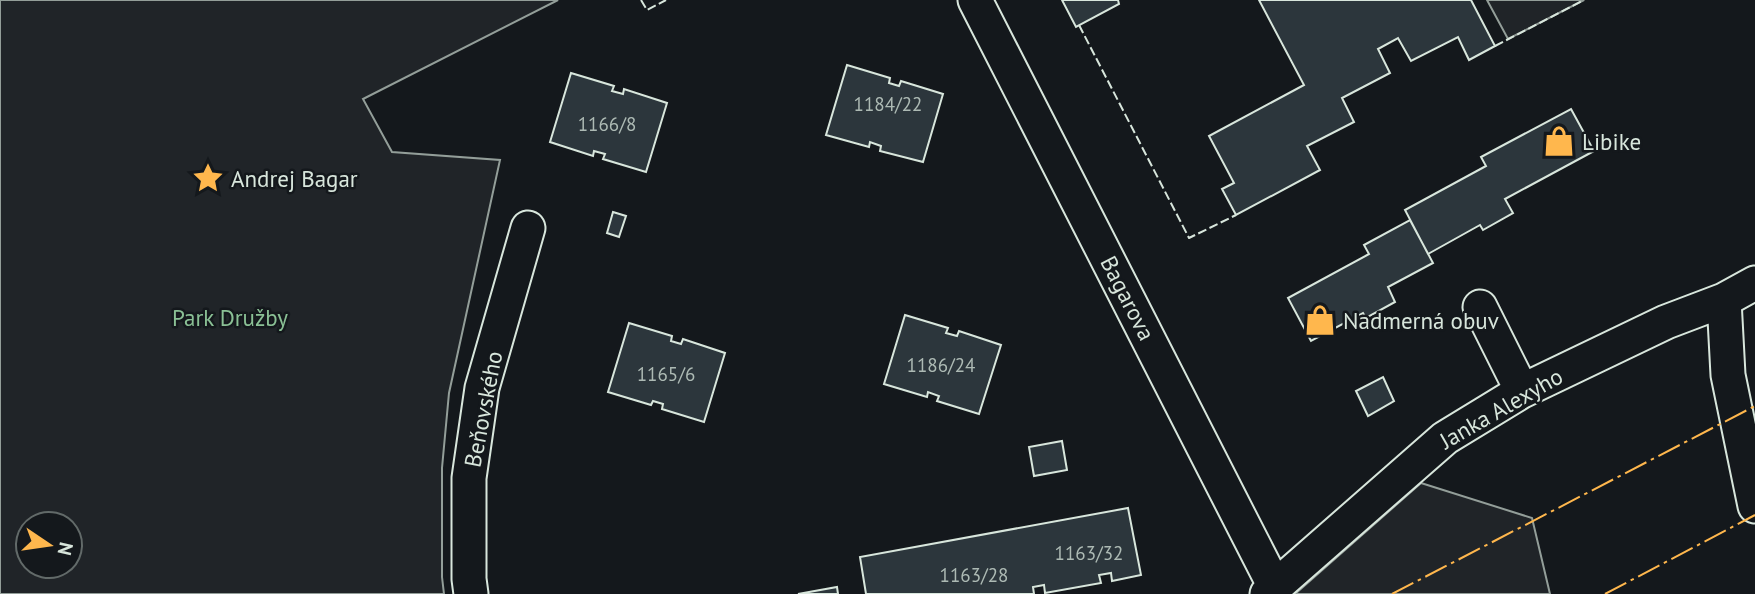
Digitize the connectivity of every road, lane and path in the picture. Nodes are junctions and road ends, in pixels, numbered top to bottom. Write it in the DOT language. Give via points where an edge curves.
graph roads {
  1 [pos="975,0"];
  2 [pos="528,228"];
  3 [pos="1755,283"];
  4 [pos="1724,300"];
  5 [pos="1480,307"];
  6 [pos="1522,391"];
  7 [pos="1755,506"];
  8 [pos="1271,591"];
  9 [pos="471,594"];
  1 -- 8 [label="street, Bagarova"];
  2 -- 9 [label="street, Beňovského" via="482,388 469,478"];
  3 -- 4 [label="street, Janka Alexyho"];
  4 -- 6 [label="street, Janka Alexyho" via="1666,322"];
  4 -- 7 [label="street" via="1728,374"];
  5 -- 6 [label="street"];
  6 -- 8 [label="street, Janka Alexyho" via="1445,438"];
}
